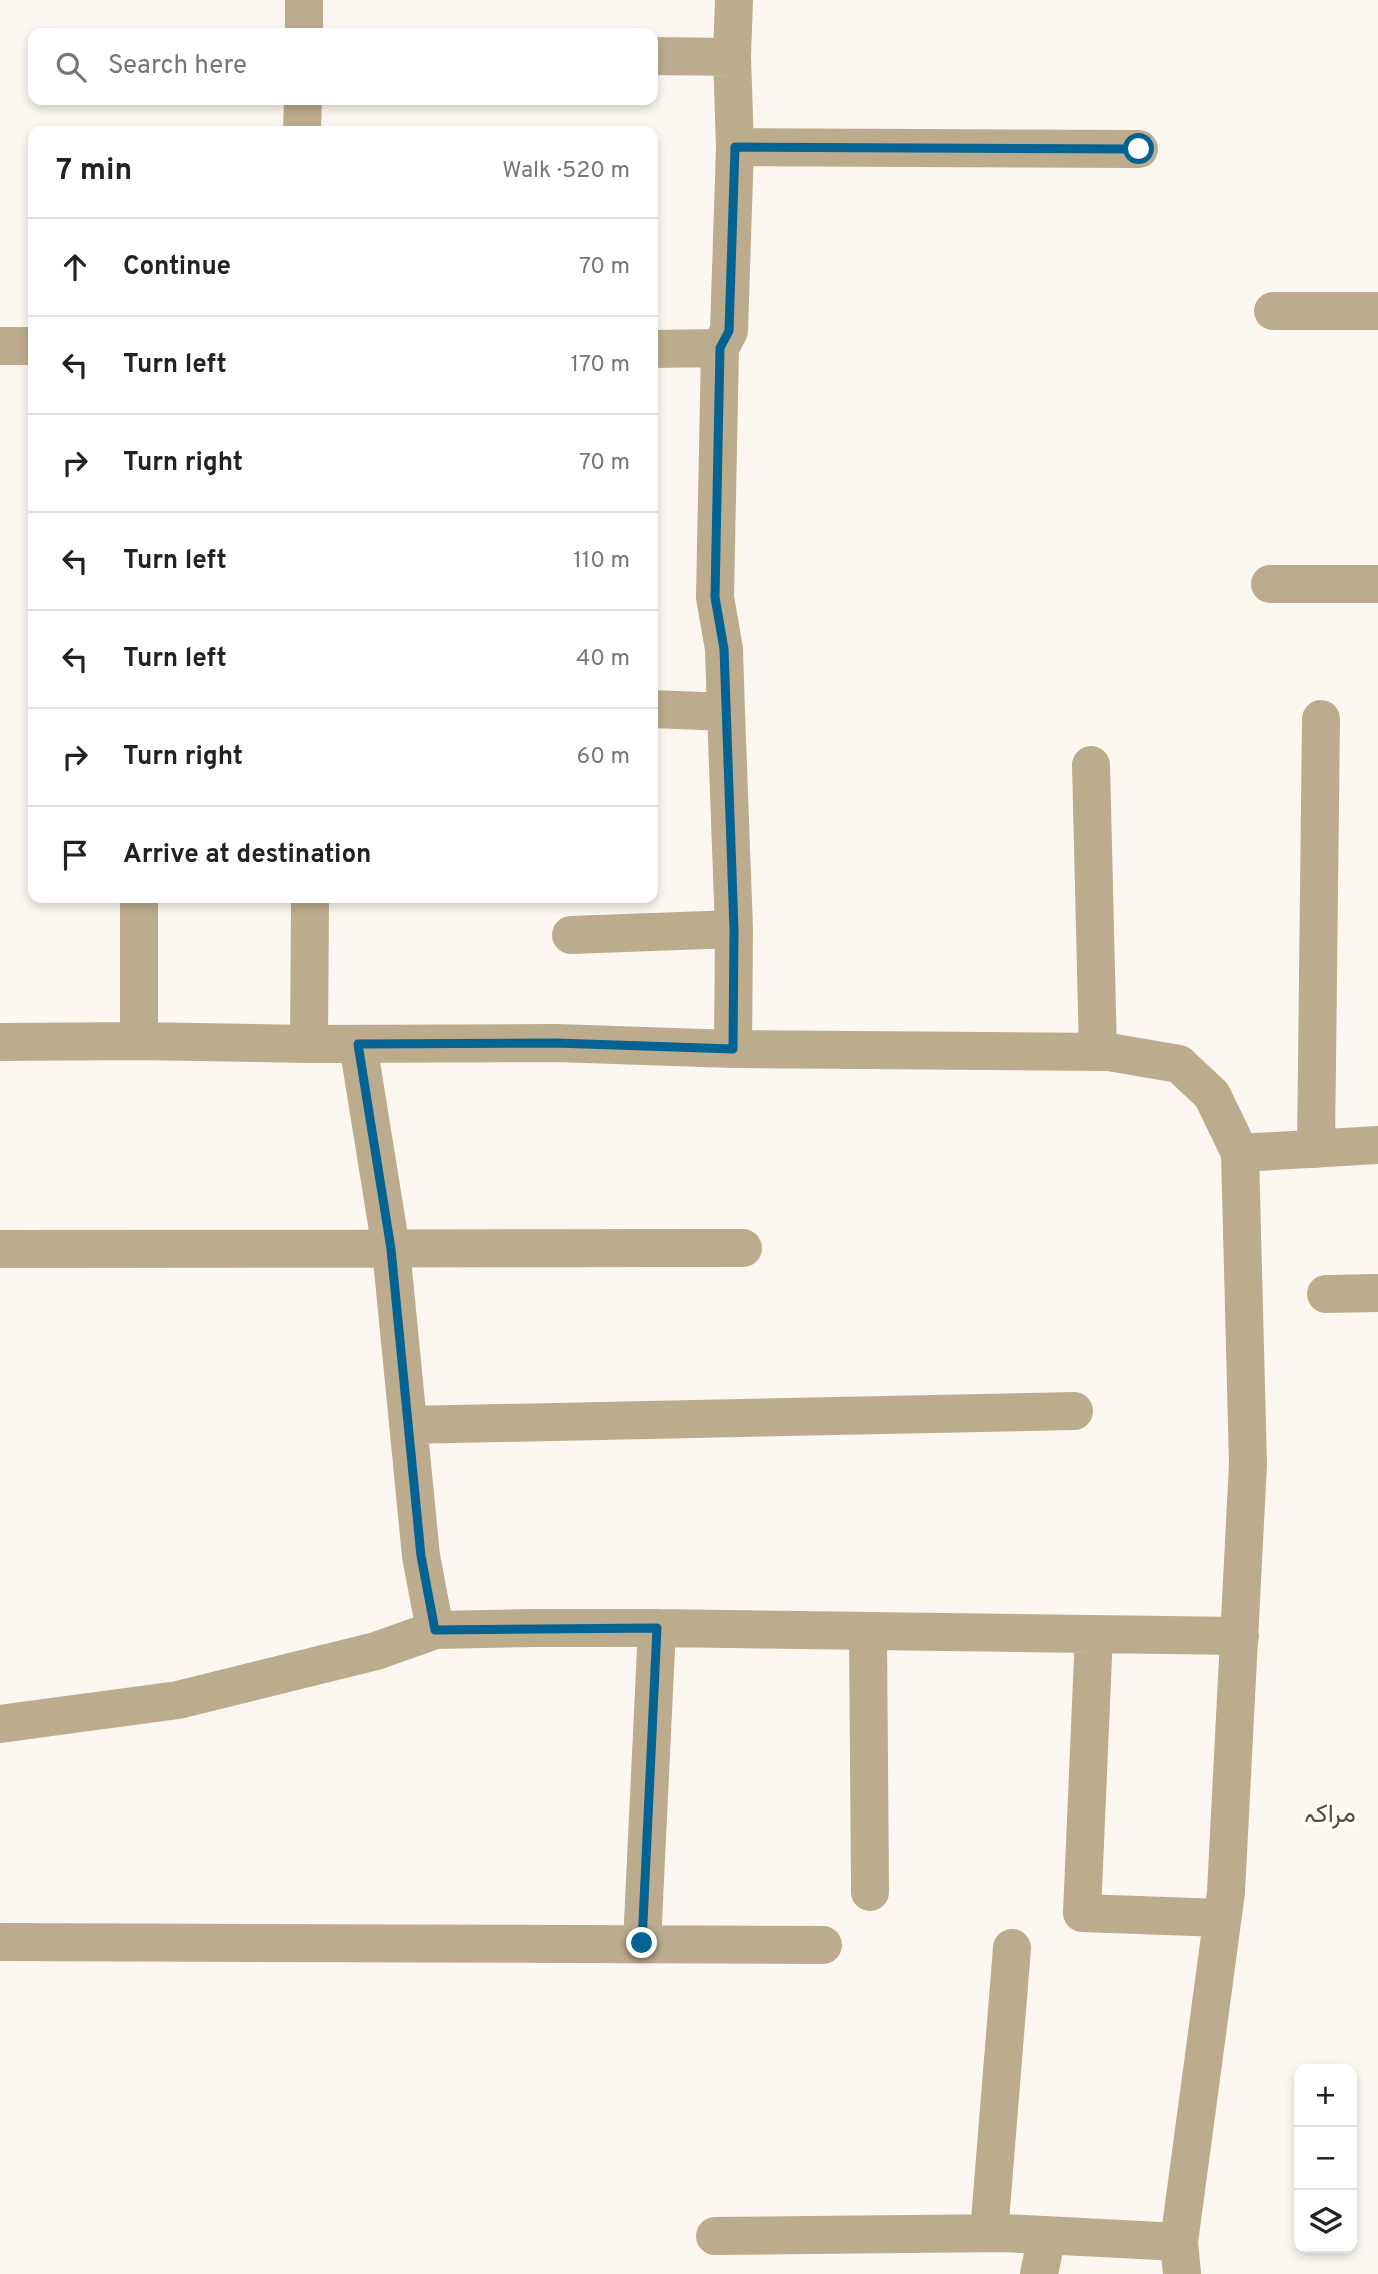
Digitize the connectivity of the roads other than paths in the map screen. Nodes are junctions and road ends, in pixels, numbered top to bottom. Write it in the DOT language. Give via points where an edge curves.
graph roads {
  1 [pos="304,0"];
  2 [pos="734,0"];
  3 [pos="304,28"];
  4 [pos="658,56"];
  5 [pos="732,57"];
  6 [pos="303,105"];
  7 [pos="302,126"];
  8 [pos="735,147"];
  9 [pos="1139,149"];
  10 [pos="1273,310"];
  11 [pos="1378,311"];
  12 [pos="28,345"];
  13 [pos="0,346"];
  14 [pos="720,348"];
  15 [pos="658,349"];
  16 [pos="1270,584"];
  17 [pos="1378,584"];
  18 [pos="658,709"];
  19 [pos="726,712"];
  20 [pos="1321,719"];
  21 [pos="1091,765"];
  22 [pos="139,903"];
  23 [pos="310,903"];
  24 [pos="734,929"];
  25 [pos="571,935"];
  26 [pos="139,1041"];
  27 [pos="0,1042"];
  28 [pos="309,1044"];
  29 [pos="358,1044"];
  30 [pos="733,1049"];
  31 [pos="1098,1052"];
  32 [pos="1378,1145"];
  33 [pos="1316,1149"];
  34 [pos="1240,1153"];
  35 [pos="743,1248"];
  36 [pos="391,1249"];
  37 [pos="0,1250"];
  38 [pos="1378,1293"];
  39 [pos="1326,1294"];
  40 [pos="1074,1411"];
  41 [pos="408,1425"];
  42 [pos="657,1628"];
  43 [pos="435,1630"];
  44 [pos="868,1631"];
  45 [pos="1094,1634"];
  46 [pos="1240,1636"];
  47 [pos="0,1724"];
  48 [pos="870,1892"];
  49 [pos="1222,1918"];
  50 [pos="0,1942"];
  51 [pos="642,1943"];
  52 [pos="823,1945"];
  53 [pos="1012,1948"];
  54 [pos="989,2233"];
  55 [pos="1047,2235"];
  56 [pos="715,2236"];
  57 [pos="1180,2258"];
  58 [pos="1039,2274"];
  1 -- 3 [label="street"];
  2 -- 5 [label="street"];
  4 -- 5 [label="street"];
  5 -- 8 [label="street"];
  6 -- 7 [label="street"];
  8 -- 9 [label="street"];
  8 -- 14 [label="street" via="729,331"];
  10 -- 11 [label="street"];
  12 -- 13 [label="street"];
  14 -- 15 [label="street"];
  14 -- 19 [label="street" via="715,597 724,649"];
  16 -- 17 [label="street"];
  18 -- 19 [label="street"];
  19 -- 24 [label="street"];
  20 -- 33 [label="street"];
  21 -- 31 [label="street"];
  22 -- 26 [label="street"];
  23 -- 28 [label="street"];
  24 -- 25 [label="street"];
  24 -- 30 [label="street"];
  26 -- 27 [label="street"];
  26 -- 28 [label="street"];
  28 -- 29 [label="street"];
  29 -- 30 [label="street" via="556,1043"];
  29 -- 36 [label="street"];
  30 -- 31 [label="street"];
  31 -- 34 [label="street" via="1179,1064 1212,1095"];
  32 -- 33 [label="street"];
  33 -- 34 [label="street"];
  34 -- 46 [label="street" via="1248,1464"];
  35 -- 36 [label="street"];
  36 -- 37 [label="street"];
  36 -- 41 [label="street"];
  38 -- 39 [label="street"];
  40 -- 41 [label="street"];
  41 -- 43 [label="street" via="421,1556"];
  42 -- 43 [label="street"];
  42 -- 44 [label="street"];
  42 -- 51 [label="street"];
  43 -- 47 [label="street" via="376,1651 178,1700"];
  44 -- 45 [label="street"];
  44 -- 48 [label="street"];
  45 -- 46 [label="street"];
  45 -- 49 [label="street" via="1082,1913"];
  46 -- 49 [label="street"];
  49 -- 57 [label="street"];
  50 -- 51 [label="street"];
  51 -- 52 [label="street"];
  53 -- 54 [label="street"];
  54 -- 55 [label="street"];
  54 -- 56 [label="street"];
  55 -- 57 [label="street"];
  55 -- 58 [label="street"];
}
